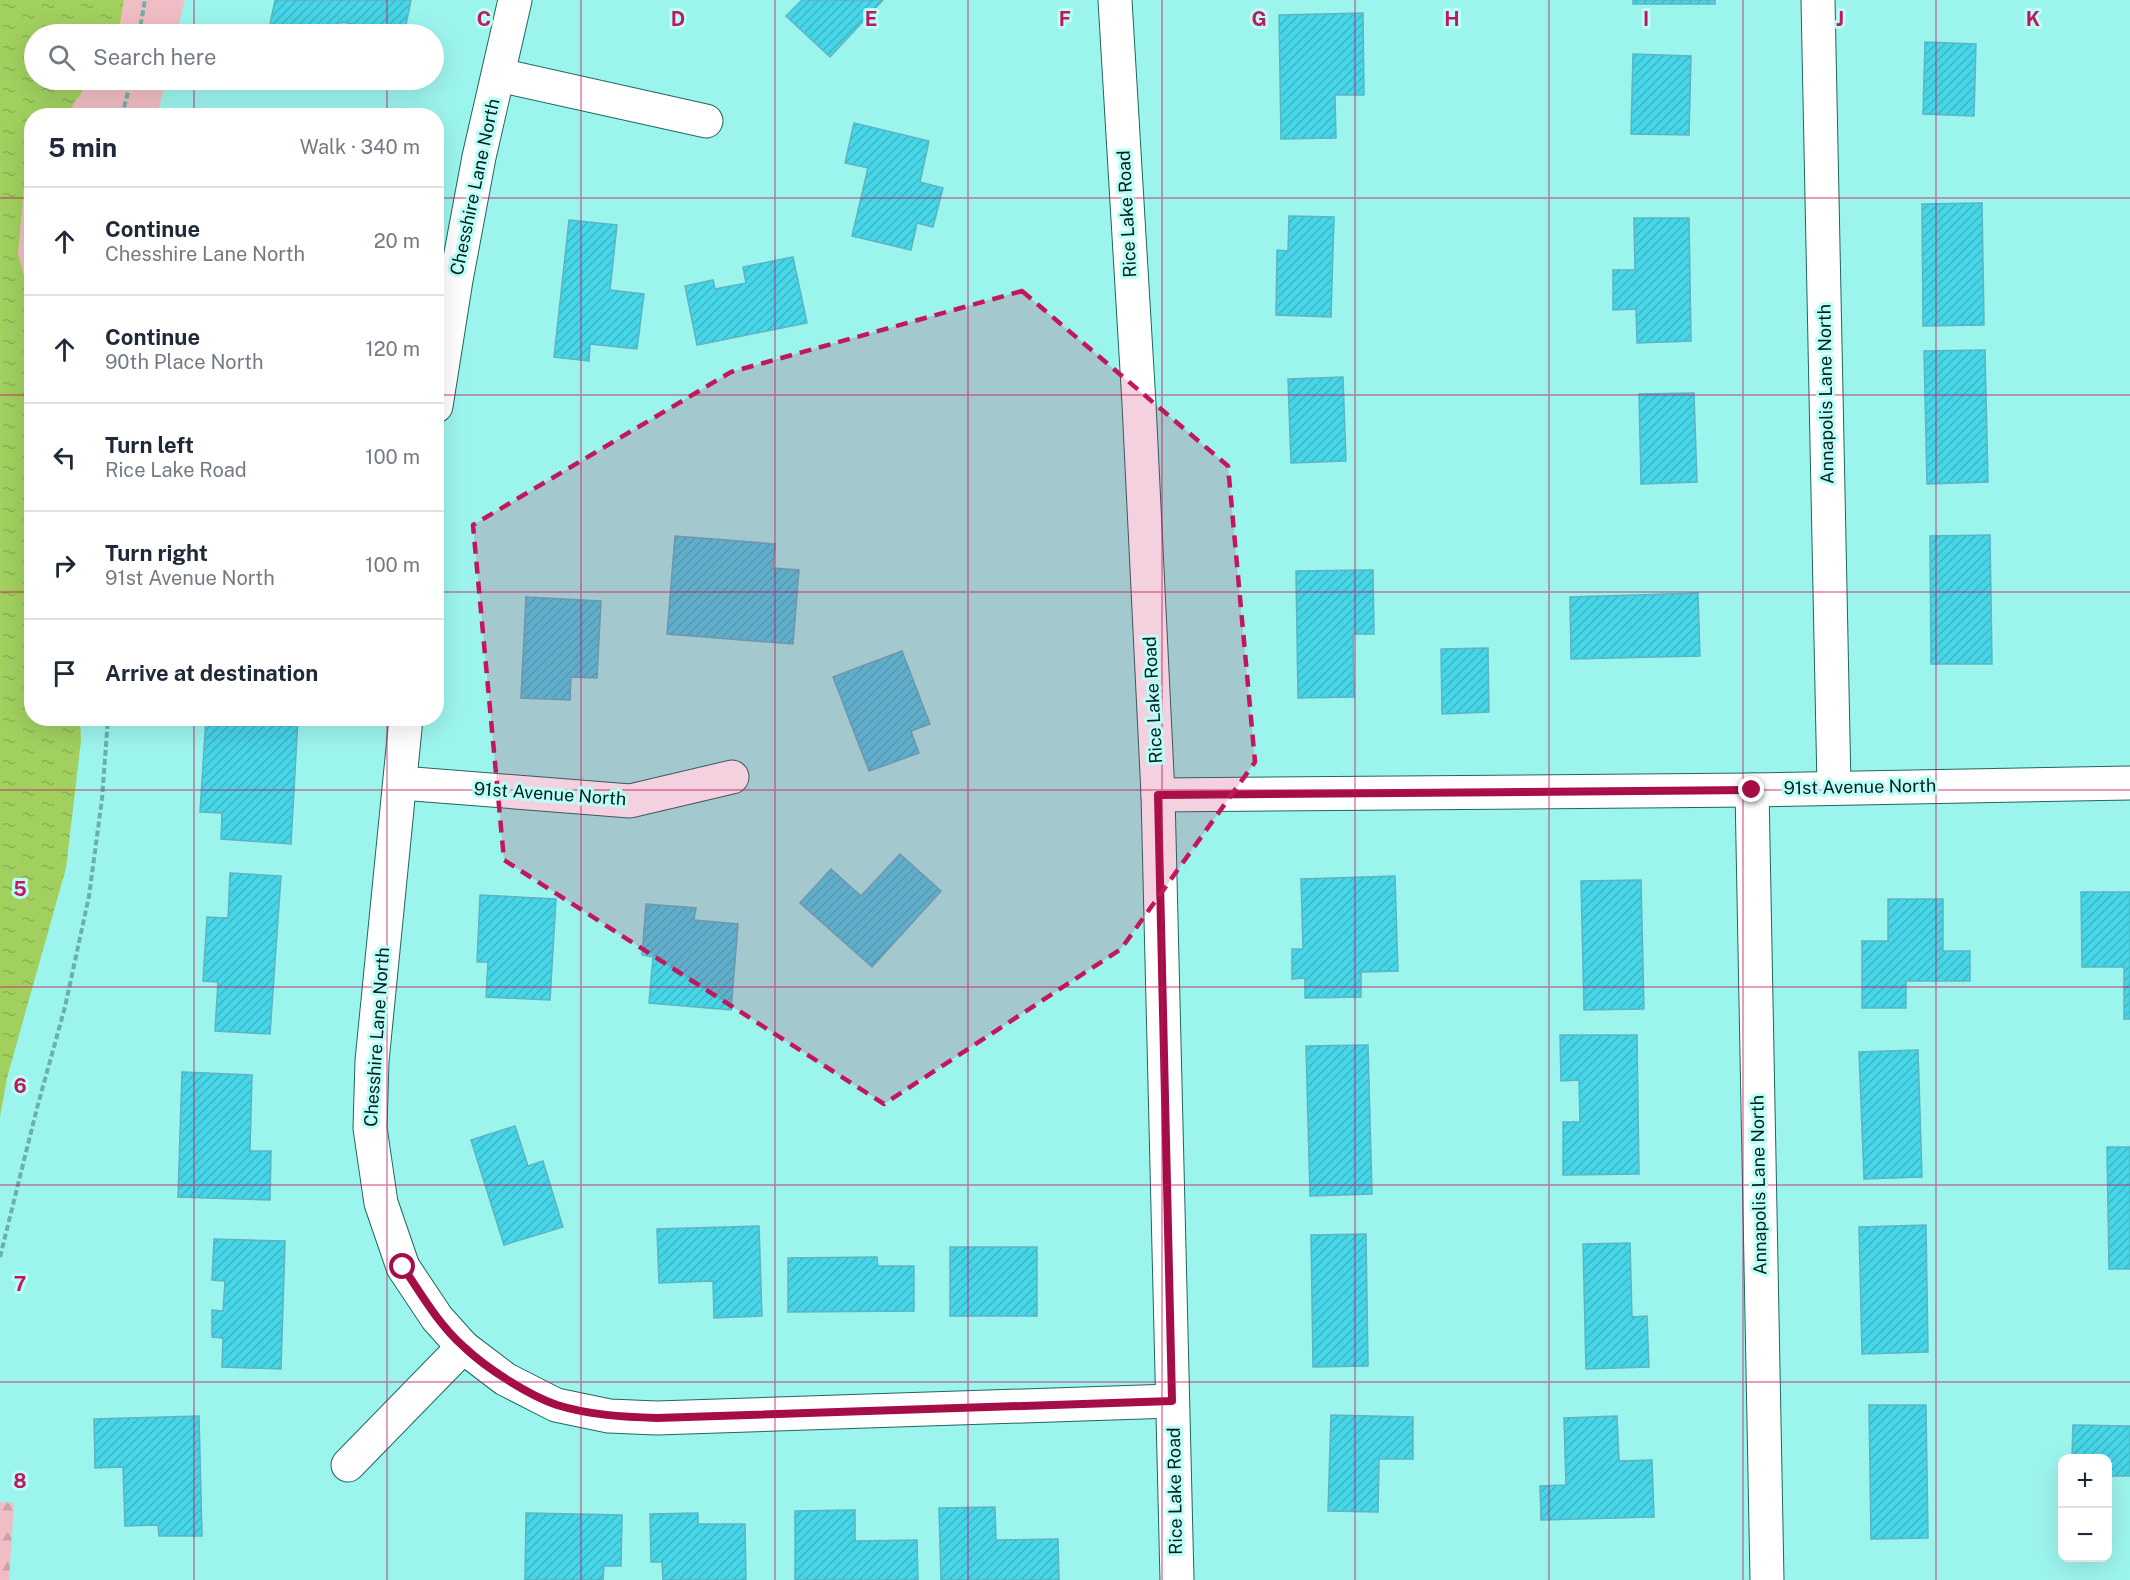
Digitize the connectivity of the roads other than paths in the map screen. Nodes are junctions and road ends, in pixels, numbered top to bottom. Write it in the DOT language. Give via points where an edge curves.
graph roads {
  1 [pos="515,0"];
  2 [pos="1115,0"];
  3 [pos="1818,0"];
  4 [pos="499,75"];
  5 [pos="706,121"];
  6 [pos="444,355"];
  7 [pos="405,726"];
  8 [pos="732,777"];
  9 [pos="401,783"];
  10 [pos="2130,783"];
  11 [pos="1834,787"];
  12 [pos="1752,790"];
  13 [pos="1158,795"];
  14 [pos="463,1347"];
  15 [pos="1172,1401"];
  16 [pos="348,1465"];
  17 [pos="1177,1580"];
  18 [pos="1767,1580"];
  1 -- 4 [label="street, Chesshire Lane North"];
  2 -- 13 [label="street, Rice Lake Road"];
  3 -- 11 [label="street, Annapolis Lane North"];
  4 -- 5 [label="street, Chesshire Lane North"];
  4 -- 6 [label="street, Chesshire Lane North" via="477,168"];
  7 -- 9 [label="street, Chesshire Lane North"];
  8 -- 9 [label="street, 91st Avenue North" via="630,801"];
  9 -- 14 [label="street, Chesshire Lane North" via="372,1061 370,1128 381,1203 403,1267"];
  10 -- 11 [label="street, 91st Avenue North"];
  11 -- 12 [label="street, 91st Avenue North"];
  12 -- 13 [label="street, 91st Avenue North"];
  12 -- 18 [label="street, Annapolis Lane North"];
  13 -- 15 [label="street, Rice Lake Road"];
  14 -- 15 [label="street, Chesshire Lane North" via="505,1379 556,1405 609,1416 692,1417"];
  14 -- 16 [label="street"];
  15 -- 17 [label="street, Rice Lake Road"];
}
